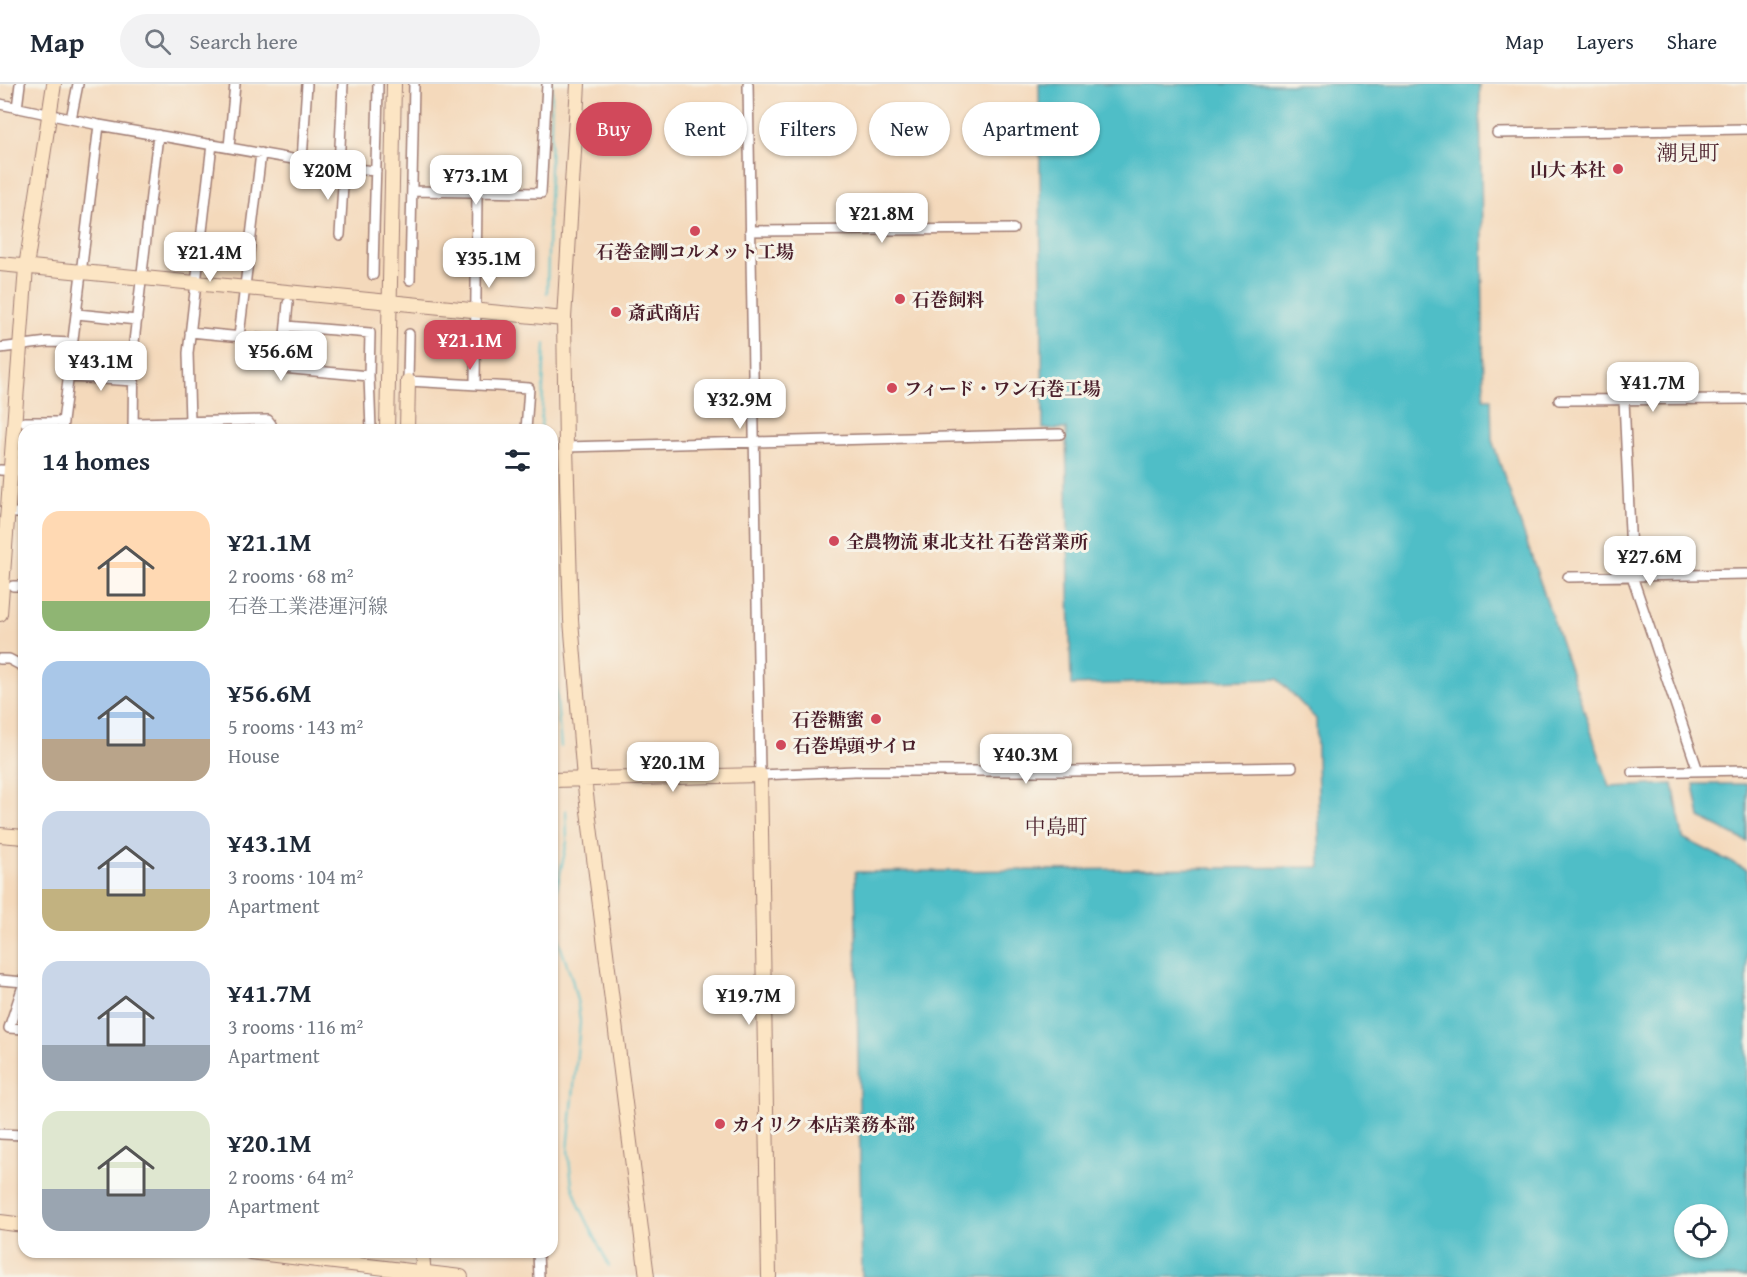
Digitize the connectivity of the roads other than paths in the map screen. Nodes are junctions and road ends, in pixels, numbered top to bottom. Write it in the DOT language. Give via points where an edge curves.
graph roads {
  1 [pos="20,84"];
  2 [pos="54,84"];
  3 [pos="78,84"];
  4 [pos="235,84"];
  5 [pos="307,84"];
  6 [pos="343,84"];
  7 [pos="378,84"];
  8 [pos="394,84"];
  9 [pos="414,84"];
  10 [pos="547,84"];
  11 [pos="578,84"];
  12 [pos="748,84"];
  13 [pos="0,104"];
  14 [pos="17,108"];
  15 [pos="49,114"];
  16 [pos="71,119"];
  17 [pos="99,125"];
  18 [pos="1747,129"];
  19 [pos="1497,133"];
  20 [pos="158,135"];
  21 [pos="212,144"];
  22 [pos="230,147"];
  23 [pos="261,153"];
  24 [pos="302,160"];
  25 [pos="342,168"];
  26 [pos="376,171"];
  27 [pos="412,191"];
  28 [pos="477,192"];
  29 [pos="1013,229"];
  30 [pos="750,231"];
  31 [pos="340,235"];
  32 [pos="0,264"];
  33 [pos="26,267"];
  34 [pos="82,272"];
  35 [pos="373,275"];
  36 [pos="141,278"];
  37 [pos="410,280"];
  38 [pos="196,284"];
  39 [pos="245,289"];
  40 [pos="288,303"];
  41 [pos="390,303"];
  42 [pos="475,311"];
  43 [pos="77,314"];
  44 [pos="564,319"];
  45 [pos="137,320"];
  46 [pos="286,326"];
  47 [pos="190,332"];
  48 [pos="409,334"];
  49 [pos="239,336"];
  50 [pos="285,341"];
  51 [pos="72,343"];
  52 [pos="20,346"];
  53 [pos="0,348"];
  54 [pos="369,376"];
  55 [pos="70,377"];
  56 [pos="134,381"];
  57 [pos="408,381"];
  58 [pos="475,384"];
  59 [pos="1747,399"];
  60 [pos="1559,400"];
  61 [pos="1624,400"];
  62 [pos="25,422"];
  63 [pos="44,424"];
  64 [pos="63,424"];
  65 [pos="133,424"];
  66 [pos="197,424"];
  67 [pos="232,424"];
  68 [pos="271,424"];
  69 [pos="371,424"];
  70 [pos="387,424"];
  71 [pos="407,424"];
  72 [pos="527,424"];
  73 [pos="1060,434"];
  74 [pos="754,442"];
  75 [pos="566,447"];
  76 [pos="11,471"];
  77 [pos="1747,574"];
  78 [pos="1632,576"];
  79 [pos="1568,577"];
  80 [pos="13,586"];
  81 [pos="18,586"];
  82 [pos="0,614"];
  83 [pos="0,658"];
  84 [pos="18,664"];
  85 [pos="1292,767"];
  86 [pos="1747,770"];
  87 [pos="1698,771"];
  88 [pos="1632,772"];
  89 [pos="760,775"];
  90 [pos="584,778"];
  91 [pos="558,780"];
  92 [pos="0,835"];
  93 [pos="18,836"];
  94 [pos="0,980"];
  95 [pos="18,982"];
  96 [pos="18,1001"];
  97 [pos="18,1029"];
  98 [pos="0,1134"];
  99 [pos="18,1135"];
  100 [pos="0,1222"];
  101 [pos="18,1224"];
  102 [pos="295,1258"];
  103 [pos="423,1258"];
  104 [pos="538,1258"];
  105 [pos="424,1275"];
  106 [pos="461,1277"];
  107 [pos="539,1277"];
  108 [pos="647,1277"];
  109 [pos="769,1277"];
  1 -- 14 [label="street"];
  2 -- 15 [label="street"];
  3 -- 16 [label="street"];
  4 -- 22 [label="street"];
  5 -- 24 [label="street"];
  6 -- 25 [label="street"];
  7 -- 26 [label="street"];
  8 -- 41 [label="street"];
  9 -- 27 [label="street"];
  10 -- 28 [label="street" via="541,193"];
  11 -- 44 [label="street"];
  12 -- 30 [label="street"];
  13 -- 14 [label="street"];
  14 -- 15 [label="street"];
  15 -- 16 [label="street"];
  15 -- 33 [label="street"];
  16 -- 17 [label="street"];
  17 -- 20 [label="street"];
  17 -- 34 [label="street"];
  18 -- 19 [label="street"];
  20 -- 21 [label="street"];
  20 -- 36 [label="street"];
  21 -- 22 [label="street"];
  21 -- 38 [label="street"];
  22 -- 23 [label="street"];
  23 -- 24 [label="street"];
  23 -- 39 [label="street"];
  24 -- 25 [label="street"];
  25 -- 26 [label="street"];
  25 -- 31 [label="street"];
  26 -- 35 [label="street"];
  27 -- 28 [label="street"];
  27 -- 37 [label="street"];
  28 -- 42 [label="street"];
  29 -- 30 [label="street"];
  30 -- 74 [label="street"];
  32 -- 33 [label="street"];
  33 -- 34 [label="street"];
  33 -- 52 [label="street"];
  34 -- 36 [label="street"];
  34 -- 43 [label="street"];
  36 -- 38 [label="street"];
  36 -- 45 [label="street"];
  38 -- 39 [label="street"];
  38 -- 47 [label="street"];
  39 -- 41 [label="street"];
  39 -- 49 [label="street"];
  40 -- 46 [label="street"];
  41 -- 42 [label="street"];
  41 -- 70 [label="street"];
  42 -- 44 [label="street"];
  42 -- 58 [label="street"];
  43 -- 45 [label="street"];
  43 -- 51 [label="street"];
  44 -- 75 [label="street"];
  45 -- 56 [label="street"];
  46 -- 50 [label="street"];
  46 -- 54 [label="street" via="370,333"];
  47 -- 49 [label="street"];
  47 -- 66 [label="street" via="188,353"];
  48 -- 57 [label="street"];
  49 -- 50 [label="street"];
  50 -- 54 [label="street" via="282,368"];
  51 -- 52 [label="street"];
  51 -- 55 [label="street"];
  52 -- 53 [label="street"];
  52 -- 76 [label="street"];
  54 -- 69 [label="street"];
  55 -- 56 [label="street"];
  55 -- 64 [label="street"];
  56 -- 65 [label="street"];
  57 -- 58 [label="street"];
  57 -- 71 [label="street"];
  58 -- 72 [label="street" via="530,388"];
  59 -- 61 [label="street"];
  60 -- 61 [label="street"];
  61 -- 78 [label="street"];
  62 -- 63 [label="street"];
  67 -- 68 [label="street" via="267,420"];
  73 -- 74 [label="street"];
  74 -- 75 [label="street"];
  74 -- 89 [label="street"];
  75 -- 90 [label="street" via="571,620"];
  76 -- 82 [label="street"];
  77 -- 78 [label="street"];
  78 -- 79 [label="street"];
  78 -- 87 [label="street"];
  80 -- 81 [label="street"];
  83 -- 84 [label="street"];
  85 -- 89 [label="street"];
  86 -- 87 [label="street"];
  87 -- 88 [label="street"];
  89 -- 90 [label="street"];
  89 -- 109 [label="street"];
  90 -- 91 [label="street"];
  90 -- 108 [label="street"];
  92 -- 93 [label="street"];
  94 -- 95 [label="street"];
  96 -- 97 [label="street" via="9,1028"];
  98 -- 99 [label="street"];
  100 -- 101 [label="street"];
  102 -- 105 [label="street"];
  103 -- 105 [label="street"];
  104 -- 107 [label="street"];
  105 -- 106 [label="street"];
}
